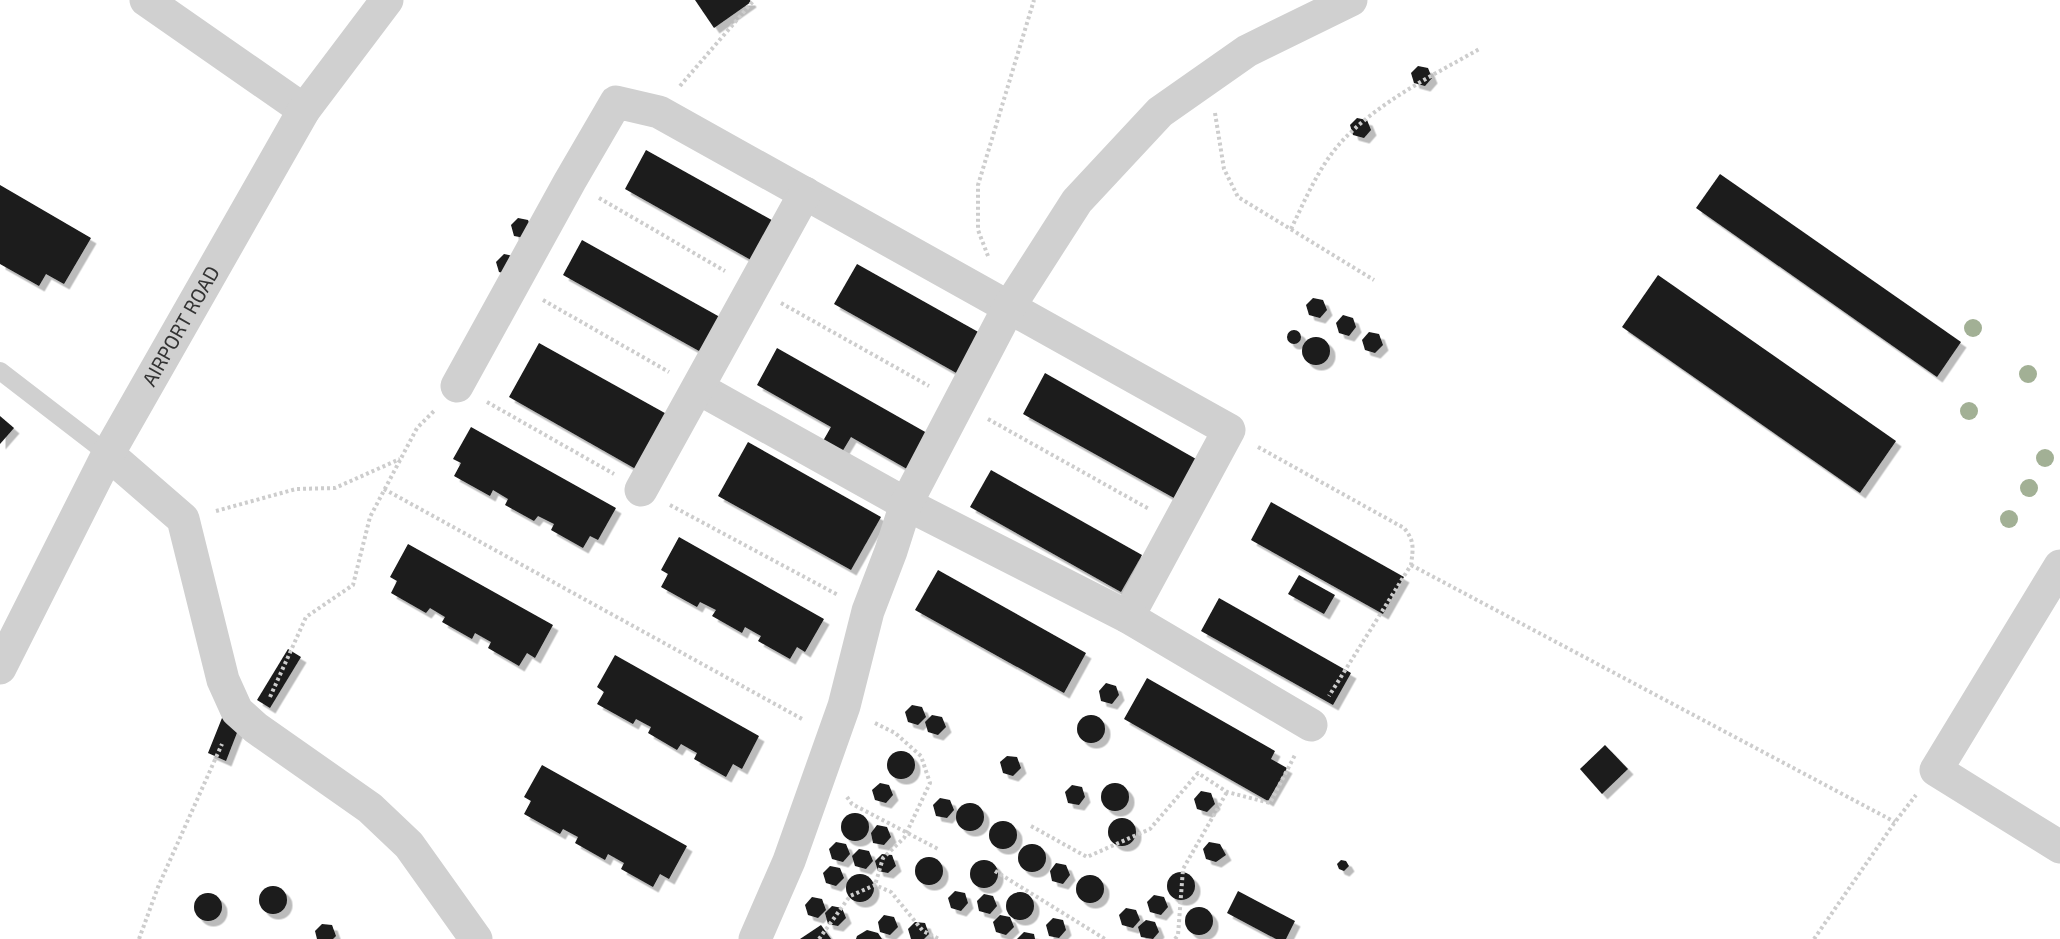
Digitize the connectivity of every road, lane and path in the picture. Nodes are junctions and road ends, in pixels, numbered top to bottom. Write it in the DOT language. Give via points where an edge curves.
graph roads {
  1 [pos="146,0"];
  2 [pos="387,0"];
  3 [pos="754,0"];
  4 [pos="1034,0"];
  5 [pos="1351,0"];
  6 [pos="1481,48"];
  7 [pos="1204,81"];
  8 [pos="304,110"];
  9 [pos="659,111"];
  10 [pos="570,181"];
  11 [pos="805,193"];
  12 [pos="1291,229"];
  13 [pos="1374,280"];
  14 [pos="513,283"];
  15 [pos="753,287"];
  16 [pos="1009,307"];
  17 [pos="0,371"];
  18 [pos="457,386"];
  19 [pos="698,388"];
  20 [pos="959,403"];
  21 [pos="1228,430"];
  22 [pos="108,454"];
  23 [pos="401,459"];
  24 [pos="384,489"];
  25 [pos="641,490"];
  26 [pos="906,504"];
  27 [pos="183,519"];
  28 [pos="1177,525"];
  29 [pos="1411,565"];
  30 [pos="2060,566"];
  31 [pos="1128,617"];
  32 [pos="0,668"];
  33 [pos="844,706"];
  34 [pos="247,719"];
  35 [pos="1311,725"];
  36 [pos="833,737"];
  37 [pos="1936,770"];
  38 [pos="840,789"];
  39 [pos="1227,792"];
  40 [pos="1894,822"];
  41 [pos="1031,826"];
  42 [pos="907,831"];
  43 [pos="2060,847"];
  44 [pos="940,850"];
  45 [pos="995,872"];
  46 [pos="875,885"];
  47 [pos="139,939"];
  48 [pos="476,939"];
  49 [pos="755,939"];
  50 [pos="819,939"];
  51 [pos="937,939"];
  52 [pos="1105,939"];
  53 [pos="1175,939"];
  54 [pos="1814,939"];
  1 -- 8 [label="street"];
  2 -- 8 [label="street, AIRPORT ROAD"];
  3 -- 9 [label="path"];
  4 -- 16 [label="path" via="978,185 978,230"];
  5 -- 7 [label="street" via="1247,51"];
  6 -- 12 [label="path" via="1379,107 1343,140 1315,178"];
  7 -- 12 [label="path" via="1215,111 1224,169 1238,197"];
  7 -- 16 [label="street" via="1160,112 1077,201"];
  8 -- 22 [label="street, AIRPORT ROAD"];
  9 -- 10 [label="street" via="616,102"];
  9 -- 11 [label="street"];
  10 -- 14 [label="street"];
  10 -- 15 [label="path"];
  11 -- 15 [label="street"];
  11 -- 16 [label="street"];
  12 -- 13 [label="path"];
  14 -- 18 [label="street"];
  14 -- 19 [label="path"];
  15 -- 19 [label="street"];
  15 -- 20 [label="path"];
  16 -- 20 [label="street"];
  16 -- 21 [label="street"];
  17 -- 22 [label="lane"];
  18 -- 23 [label="path" via="417,428"];
  19 -- 25 [label="street"];
  19 -- 26 [label="street"];
  20 -- 26 [label="street"];
  20 -- 28 [label="path"];
  21 -- 28 [label="street"];
  21 -- 29 [label="path" via="1404,528 1414,544"];
  22 -- 27 [label="street"];
  22 -- 32 [label="street, AIRPORT ROAD"];
  23 -- 24 [label="path"];
  23 -- 27 [label="path" via="335,488 296,489"];
  24 -- 34 [label="path" via="370,517 353,585 306,617"];
  24 -- 36 [label="path"];
  26 -- 31 [label="street"];
  26 -- 33 [label="street" via="868,611"];
  27 -- 34 [label="street" via="223,680"];
  28 -- 31 [label="street"];
  29 -- 35 [label="path"];
  29 -- 40 [label="path"];
  30 -- 37 [label="street"];
  31 -- 35 [label="street"];
  33 -- 36 [label="street"];
  33 -- 42 [label="path" via="895,733 921,756 930,783"];
  34 -- 47 [label="path" via="158,887"];
  34 -- 48 [label="street" via="370,808 409,845"];
  35 -- 39 [label="path" via="1270,803"];
  36 -- 49 [label="street" via="789,861"];
  37 -- 40 [label="path"];
  37 -- 43 [label="street"];
  38 -- 42 [label="path" via="852,804"];
  39 -- 41 [label="path" via="1198,773 1150,829 1087,857"];
  39 -- 53 [label="path" via="1183,869"];
  40 -- 54 [label="path"];
  42 -- 44 [label="path"];
  42 -- 46 [label="path" via="884,858"];
  45 -- 52 [label="path"];
  46 -- 50 [label="path" via="850,896"];
  46 -- 51 [label="path" via="891,892 923,931"];
}
